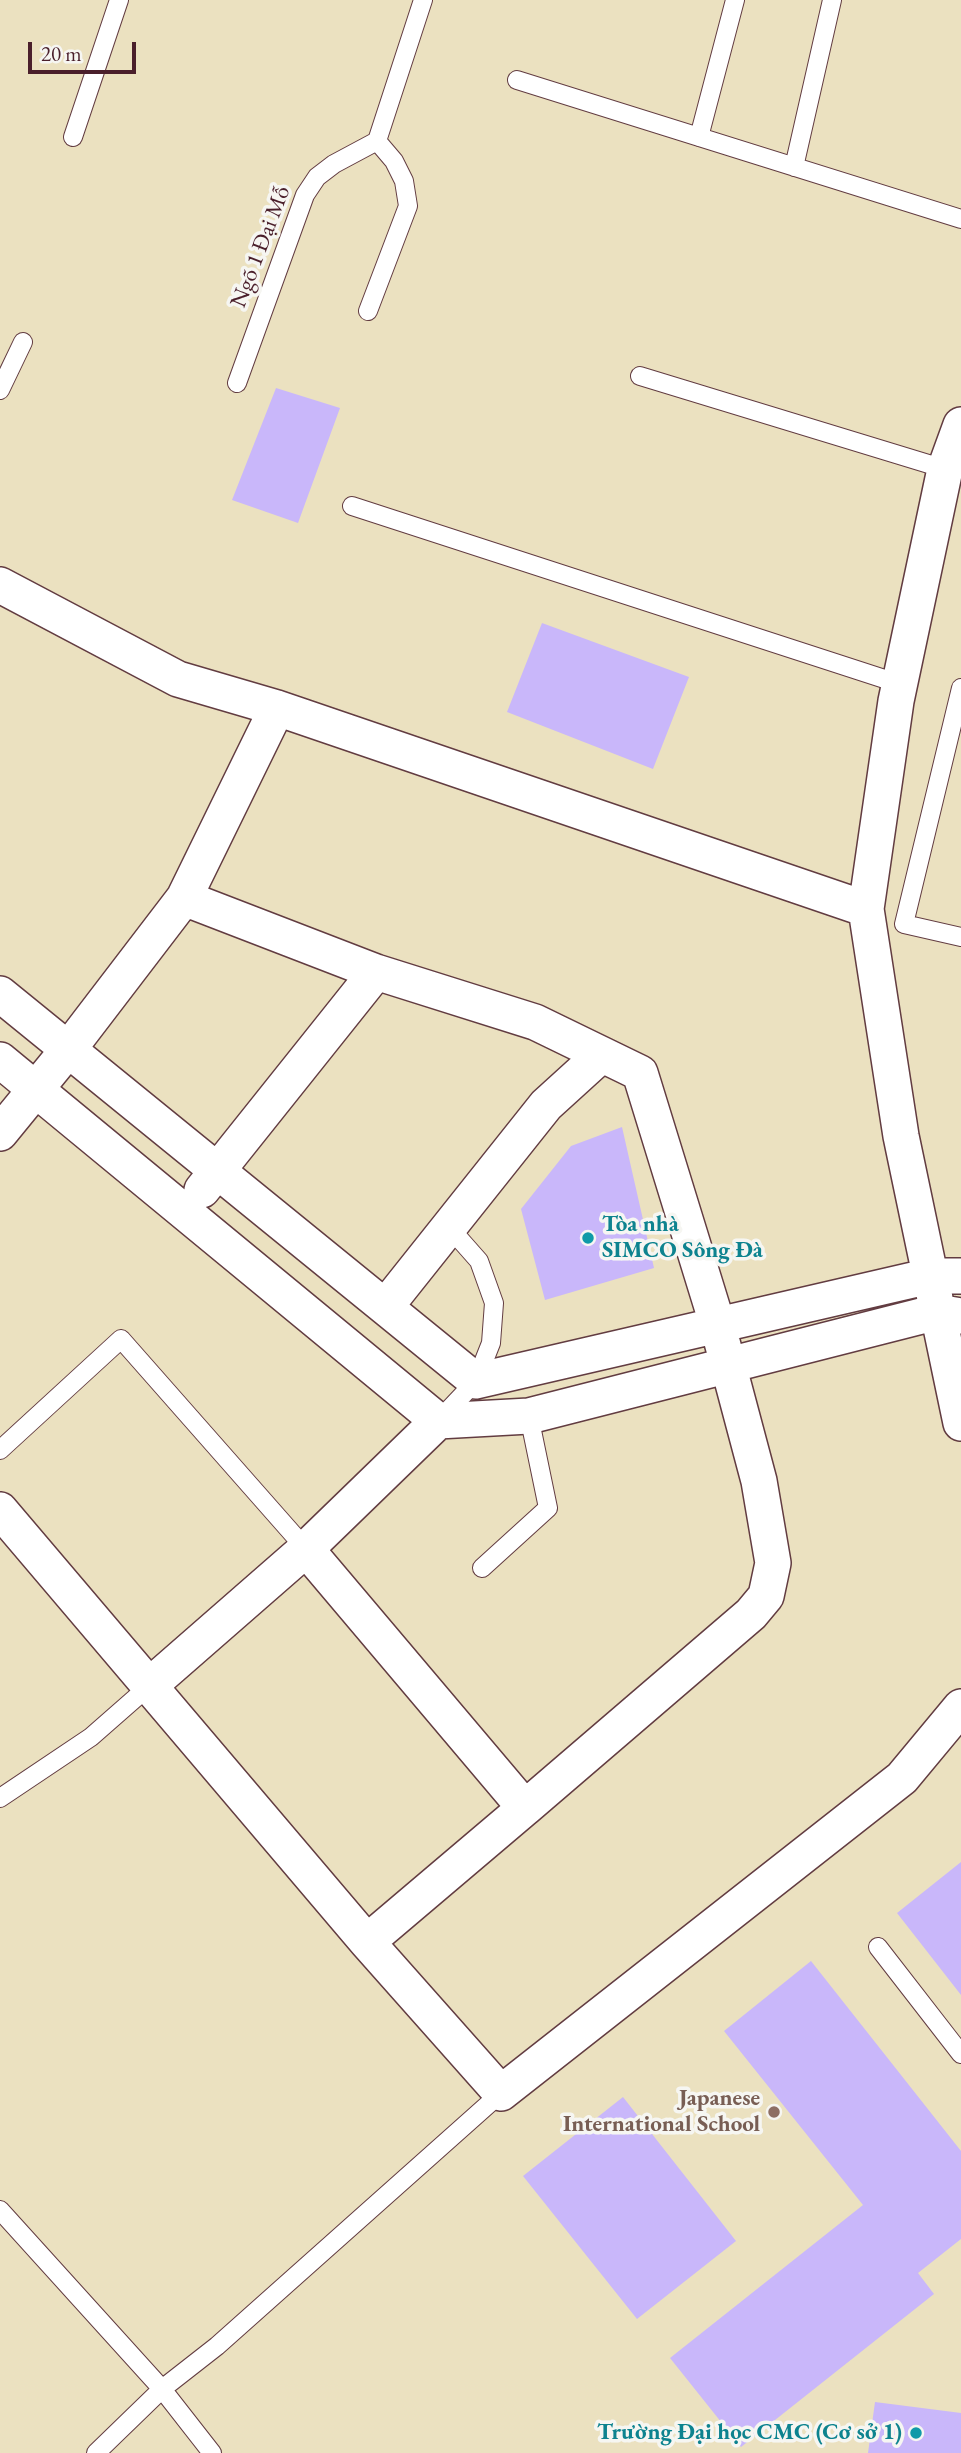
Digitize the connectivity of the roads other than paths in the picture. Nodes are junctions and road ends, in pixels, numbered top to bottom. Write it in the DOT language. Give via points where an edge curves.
graph roads {
  1 [pos="119,0"];
  2 [pos="423,0"];
  3 [pos="735,0"];
  4 [pos="831,0"];
  5 [pos="517,80"];
  6 [pos="73,137"];
  7 [pos="699,137"];
  8 [pos="377,141"];
  9 [pos="794,167"];
  10 [pos="961,219"];
  11 [pos="368,311"];
  12 [pos="23,342"];
  13 [pos="640,376"];
  14 [pos="237,383"];
  15 [pos="0,390"];
  16 [pos="961,425"];
  17 [pos="945,470"];
  18 [pos="352,506"];
  19 [pos="0,585"];
  20 [pos="900,684"];
  21 [pos="961,688"];
  22 [pos="277,708"];
  23 [pos="184,898"];
  24 [pos="866,909"];
  25 [pos="961,937"];
  26 [pos="376,972"];
  27 [pos="0,994"];
  28 [pos="67,1051"];
  29 [pos="601,1055"];
  30 [pos="0,1060"];
  31 [pos="36,1090"];
  32 [pos="0,1132"];
  33 [pos="216,1171"];
  34 [pos="186,1212"];
  35 [pos="449,1227"];
  36 [pos="946,1276"];
  37 [pos="386,1306"];
  38 [pos="949,1314"];
  39 [pos="717,1323"];
  40 [pos="728,1366"];
  41 [pos="476,1381"];
  42 [pos="529,1416"];
  43 [pos="438,1421"];
  44 [pos="961,1423"];
  45 [pos="0,1450"];
  46 [pos="0,1510"];
  47 [pos="306,1549"];
  48 [pos="482,1569"];
  49 [pos="148,1687"];
  50 [pos="961,1707"];
  51 [pos="0,1798"];
  52 [pos="525,1808"];
  53 [pos="367,1942"];
  54 [pos="878,1947"];
  55 [pos="961,2054"];
  56 [pos="500,2092"];
  57 [pos="0,2210"];
  58 [pos="162,2389"];
  59 [pos="96,2453"];
  60 [pos="212,2453"];
  1 -- 6 [label="lane"];
  2 -- 8 [label="lane"];
  3 -- 7 [label="lane"];
  4 -- 9 [label="lane"];
  5 -- 7 [label="lane"];
  7 -- 9 [label="lane"];
  8 -- 11 [label="lane" via="404,181 408,206"];
  8 -- 14 [label="lane, Ngõ 1 Đại Mỗ" via="334,164 317,177 306,195"];
  9 -- 10 [label="lane"];
  12 -- 15 [label="lane"];
  13 -- 17 [label="lane"];
  16 -- 17 [label="street"];
  17 -- 20 [label="street"];
  18 -- 20 [label="lane"];
  19 -- 22 [label="street" via="178,679"];
  20 -- 24 [label="street"];
  21 -- 25 [label="lane" via="904,924"];
  22 -- 23 [label="street"];
  22 -- 24 [label="street"];
  23 -- 26 [label="street"];
  23 -- 28 [label="street"];
  24 -- 36 [label="street" via="901,1136"];
  26 -- 29 [label="street" via="535,1022"];
  26 -- 33 [label="street"];
  27 -- 28 [label="street"];
  28 -- 31 [label="street"];
  28 -- 33 [label="street"];
  29 -- 35 [label="street" via="546,1105"];
  29 -- 39 [label="street" via="640,1073"];
  30 -- 31 [label="street"];
  31 -- 32 [label="street"];
  31 -- 34 [label="street"];
  33 -- 34 [label="street"];
  33 -- 37 [label="street"];
  34 -- 43 [label="street"];
  35 -- 37 [label="street"];
  35 -- 41 [label="lane" via="479,1261 494,1303 491,1343"];
  36 -- 38 [label="street"];
  36 -- 39 [label="street"];
  37 -- 41 [label="street"];
  38 -- 40 [label="street"];
  38 -- 44 [label="street"];
  39 -- 40 [label="street"];
  39 -- 41 [label="street"];
  40 -- 42 [label="street"];
  40 -- 52 [label="street" via="759,1480 773,1563 766,1596 751,1614"];
  41 -- 43 [label="lane"];
  42 -- 43 [label="street"];
  42 -- 48 [label="lane" via="548,1508"];
  43 -- 47 [label="street"];
  45 -- 47 [label="lane" via="121,1339"];
  46 -- 49 [label="street"];
  47 -- 49 [label="street"];
  47 -- 52 [label="street"];
  49 -- 51 [label="lane" via="91,1737"];
  49 -- 53 [label="street"];
  50 -- 56 [label="street" via="902,1778"];
  52 -- 53 [label="street"];
  53 -- 56 [label="street"];
  54 -- 55 [label="lane"];
  56 -- 58 [label="lane" via="217,2346"];
  57 -- 58 [label="lane"];
  58 -- 59 [label="lane"];
  58 -- 60 [label="lane"];
}
